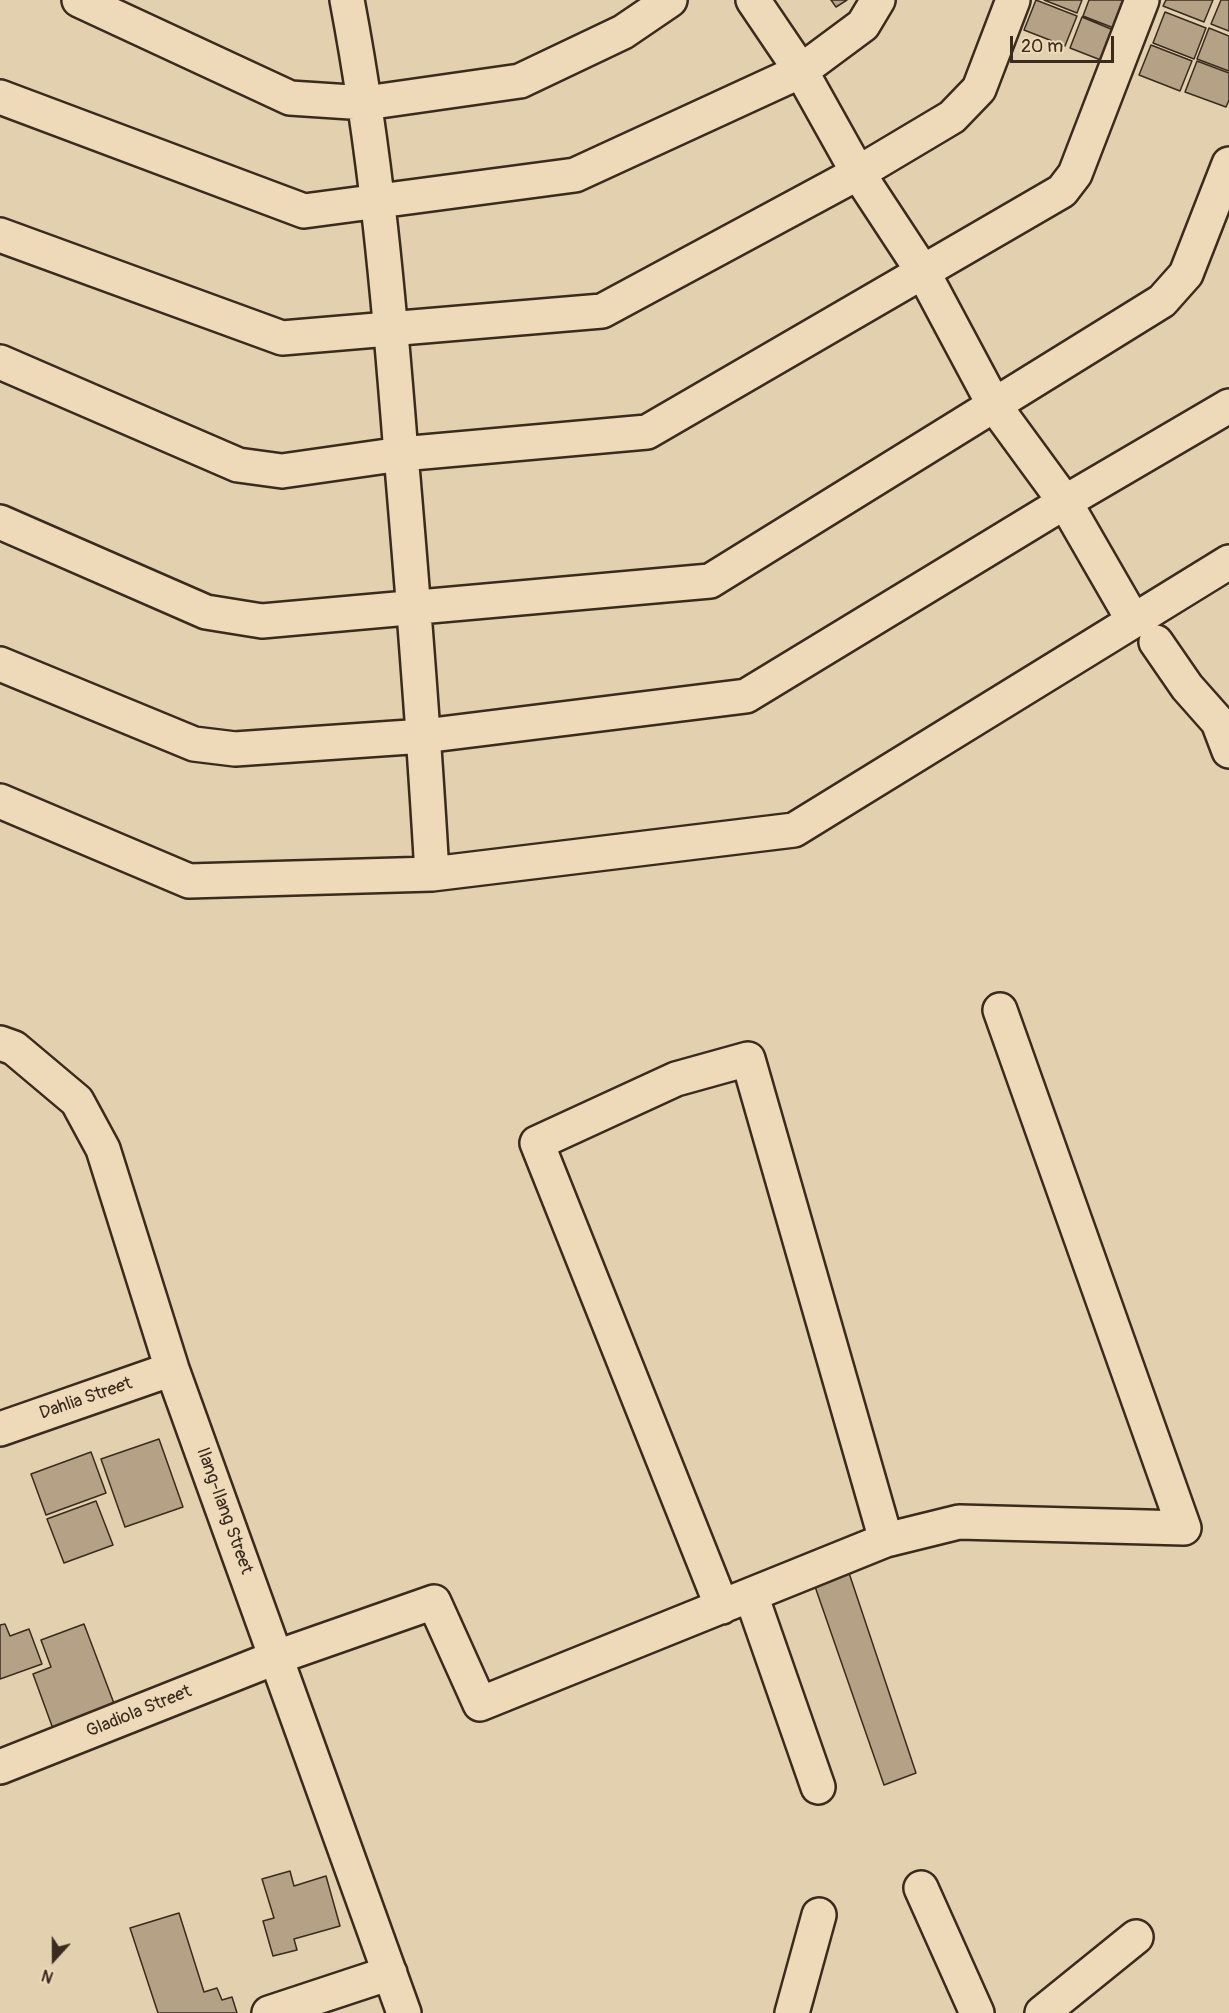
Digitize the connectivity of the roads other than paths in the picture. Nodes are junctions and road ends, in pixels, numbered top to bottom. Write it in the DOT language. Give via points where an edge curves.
graph roads {
  1 [pos="79,0"];
  2 [pos="347,0"];
  3 [pos="670,0"];
  4 [pos="753,0"];
  5 [pos="878,0"];
  6 [pos="1013,0"];
  7 [pos="1142,0"];
  8 [pos="801,71"];
  9 [pos="0,97"];
  10 [pos="366,103"];
  11 [pos="1229,164"];
  12 [pos="858,172"];
  13 [pos="380,202"];
  14 [pos="0,235"];
  15 [pos="923,272"];
  16 [pos="392,330"];
  17 [pos="0,362"];
  18 [pos="994,405"];
  19 [pos="1229,406"];
  20 [pos="401,454"];
  21 [pos="1065,502"];
  22 [pos="0,522"];
  23 [pos="1229,562"];
  24 [pos="415,608"];
  25 [pos="1144,631"];
  26 [pos="0,664"];
  27 [pos="1225,730"];
  28 [pos="424,736"];
  29 [pos="0,801"];
  30 [pos="432,874"];
  31 [pos="1000,1010"];
  32 [pos="0,1043"];
  33 [pos="172,1369"];
  34 [pos="0,1430"];
  35 [pos="886,1540"];
  36 [pos="737,1601"];
  37 [pos="277,1658"];
  38 [pos="0,1767"];
  39 [pos="818,1787"];
  40 [pos="921,1888"];
  41 [pos="819,1915"];
  42 [pos="1136,1937"];
  43 [pos="390,1973"];
  44 [pos="269,2013"];
  45 [pos="404,2013"];
  46 [pos="792,2013"];
  47 [pos="977,2013"];
  48 [pos="1042,2013"];
  1 -- 10 [label="street" via="290,98"];
  2 -- 10 [label="street"];
  3 -- 10 [label="street" via="623,32 520,81"];
  4 -- 8 [label="street"];
  5 -- 8 [label="street" via="863,25"];
  6 -- 12 [label="street" via="979,89 952,117"];
  7 -- 15 [label="street" via="1075,174 1062,191"];
  8 -- 12 [label="street"];
  8 -- 13 [label="street" via="575,175"];
  9 -- 13 [label="street" via="304,211"];
  10 -- 13 [label="street"];
  11 -- 18 [label="street" via="1186,274 1162,301"];
  12 -- 15 [label="street"];
  12 -- 16 [label="street" via="602,312"];
  13 -- 16 [label="street"];
  14 -- 16 [label="street" via="282,338"];
  15 -- 18 [label="street"];
  15 -- 20 [label="street" via="647,432"];
  16 -- 20 [label="street"];
  17 -- 20 [label="street" via="238,465 282,471"];
  18 -- 21 [label="street"];
  18 -- 24 [label="street" via="710,581"];
  19 -- 21 [label="street"];
  20 -- 24 [label="street"];
  21 -- 25 [label="street"];
  21 -- 28 [label="street" via="746,696"];
  22 -- 24 [label="street" via="206,612 262,621"];
  23 -- 25 [label="street"];
  24 -- 28 [label="street"];
  25 -- 27 [label="street"];
  25 -- 30 [label="street" via="794,830"];
  26 -- 28 [label="street" via="194,744 235,749"];
  28 -- 30 [label="street"];
  29 -- 30 [label="street" via="189,881"];
  31 -- 35 [label="street" via="1184,1528 959,1522"];
  32 -- 33 [label="street, Ilang-Ilang Street" via="14,1048 77,1101 103,1149"];
  33 -- 34 [label="street, Dahlia Street"];
  33 -- 37 [label="street, Ilang-Ilang Street"];
  35 -- 36 [label="street"];
  35 -- 36 [label="street" via="748,1059 676,1079 537,1143"];
  36 -- 37 [label="street, Gladiola Street" via="480,1704 434,1602"];
  36 -- 39 [label="street"];
  37 -- 38 [label="street, Gladiola Street"];
  37 -- 43 [label="street, Ilang-Ilang Street"];
  40 -- 47 [label="street"];
  41 -- 46 [label="street"];
  42 -- 48 [label="street"];
  43 -- 44 [label="street"];
  43 -- 45 [label="street, Ilang-Ilang Street"];
}
